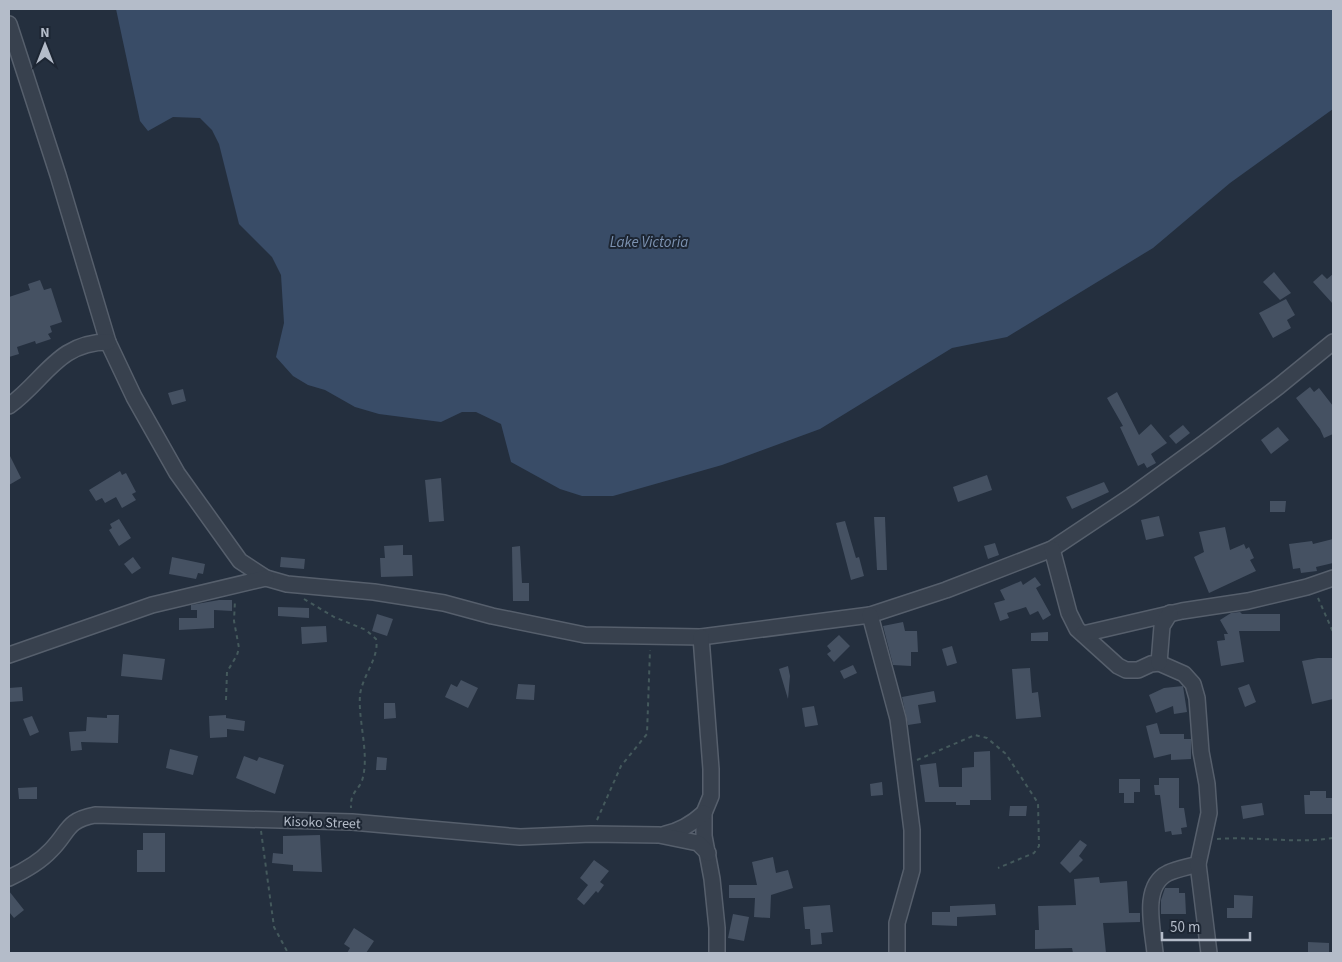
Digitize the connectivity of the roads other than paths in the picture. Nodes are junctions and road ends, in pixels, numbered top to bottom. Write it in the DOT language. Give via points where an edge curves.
graph roads {
  1 [pos="9,24"];
  2 [pos="108,342"];
  3 [pos="1333,342"];
  4 [pos="9,406"];
  5 [pos="1052,549"];
  6 [pos="266,578"];
  7 [pos="1333,578"];
  8 [pos="1170,613"];
  9 [pos="870,615"];
  10 [pos="1083,634"];
  11 [pos="701,637"];
  12 [pos="9,655"];
  13 [pos="1159,663"];
  14 [pos="704,813"];
  15 [pos="659,835"];
  16 [pos="708,853"];
  17 [pos="1198,864"];
  18 [pos="9,878"];
  19 [pos="717,953"];
  20 [pos="897,953"];
  21 [pos="1155,953"];
  22 [pos="1209,953"];
  1 -- 2 [label="street"];
  2 -- 4 [label="street" via="93,342 60,357"];
  2 -- 6 [label="street" via="134,397 177,473 240,561"];
  3 -- 5 [label="street" via="1204,443"];
  5 -- 9 [label="street"];
  5 -- 10 [label="street" via="1072,622"];
  6 -- 11 [label="street" via="287,584 444,602 492,616 585,635"];
  6 -- 12 [label="street" via="152,605"];
  7 -- 8 [label="street" via="1234,604"];
  8 -- 10 [label="street"];
  8 -- 13 [label="street" via="1162,626"];
  9 -- 11 [label="street"];
  9 -- 20 [label="street" via="898,719 914,852 897,923"];
  10 -- 13 [label="street" via="1126,670"];
  11 -- 14 [label="street" via="712,796"];
  13 -- 17 [label="street" via="1184,674 1195,691 1209,813"];
  14 -- 15 [label="street, Kisoko Street" via="677,832"];
  14 -- 16 [label="street"];
  15 -- 16 [label="street, Kisoko Street" via="698,843"];
  15 -- 18 [label="street, Kisoko Street" via="520,837 352,822 95,815 74,822 36,863"];
  16 -- 19 [label="street"];
  17 -- 21 [label="street" via="1167,874 1157,883 1151,897"];
  17 -- 22 [label="street"];
}
